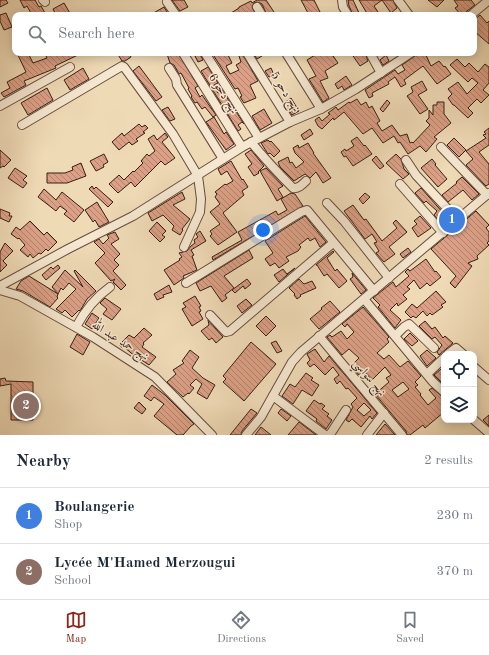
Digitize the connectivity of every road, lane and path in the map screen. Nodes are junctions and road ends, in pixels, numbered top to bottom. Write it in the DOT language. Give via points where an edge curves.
graph roads {
  1 [pos="342,0"];
  2 [pos="398,0"];
  3 [pos="489,0"];
  4 [pos="167,2"];
  5 [pos="257,7"];
  6 [pos="174,12"];
  7 [pos="260,12"];
  8 [pos="346,12"];
  9 [pos="407,12"];
  10 [pos="475,12"];
  11 [pos="185,56"];
  12 [pos="207,56"];
  13 [pos="249,56"];
  14 [pos="288,56"];
  15 [pos="372,56"];
  16 [pos="406,56"];
  17 [pos="70,67"];
  18 [pos="169,68"];
  19 [pos="381,73"];
  20 [pos="0,106"];
  21 [pos="320,109"];
  22 [pos="290,122"];
  23 [pos="22,125"];
  24 [pos="259,138"];
  25 [pos="251,142"];
  26 [pos="242,147"];
  27 [pos="441,147"];
  28 [pos="223,159"];
  29 [pos="406,160"];
  30 [pos="198,176"];
  31 [pos="306,181"];
  32 [pos="400,184"];
  33 [pos="488,194"];
  34 [pos="327,203"];
  35 [pos="458,220"];
  36 [pos="443,232"];
  37 [pos="333,243"];
  38 [pos="184,247"];
  39 [pos="389,278"];
  40 [pos="186,284"];
  41 [pos="110,287"];
  42 [pos="0,288"];
  43 [pos="374,291"];
  44 [pos="364,299"];
  45 [pos="210,315"];
  46 [pos="76,327"];
  47 [pos="319,336"];
  48 [pos="395,336"];
  49 [pos="434,348"];
  50 [pos="441,361"];
  51 [pos="477,370"];
  52 [pos="427,374"];
  53 [pos="489,380"];
  54 [pos="441,389"];
  55 [pos="273,396"];
  56 [pos="346,410"];
  57 [pos="384,414"];
  58 [pos="477,423"];
  59 [pos="489,433"];
  60 [pos="212,435"];
  61 [pos="246,435"];
  62 [pos="326,435"];
  63 [pos="367,435"];
  64 [pos="402,435"];
  1 -- 8 [label="street"];
  2 -- 9 [label="street"];
  3 -- 10 [label="street"];
  4 -- 6 [label="street"];
  5 -- 7 [label="street"];
  11 -- 26 [label="street, نهج دحو 6"];
  12 -- 24 [label="street"];
  13 -- 22 [label="street, نهج دحو 5"];
  14 -- 21 [label="street"];
  15 -- 19 [label="street"];
  16 -- 19 [label="street"];
  17 -- 20 [label="street"];
  18 -- 28 [label="street"];
  19 -- 21 [label="street"];
  21 -- 22 [label="street"];
  22 -- 24 [label="street"];
  23 -- 30 [label="street" via="122,66 173,134"];
  24 -- 25 [label="street"];
  25 -- 26 [label="street"];
  25 -- 31 [label="street" via="293,188 300,187"];
  26 -- 28 [label="street"];
  27 -- 33 [label="street"];
  28 -- 30 [label="street"];
  29 -- 35 [label="street" via="416,175"];
  30 -- 38 [label="street" via="200,212"];
  30 -- 42 [label="street" via="133,216 68,248"];
  32 -- 36 [label="street"];
  33 -- 35 [label="street"];
  34 -- 39 [label="street"];
  35 -- 36 [label="street"];
  36 -- 39 [label="street"];
  37 -- 40 [label="street" via="307,210"];
  37 -- 43 [label="street"];
  37 -- 45 [label="street" via="230,331 226,332"];
  39 -- 43 [label="street"];
  41 -- 46 [label="street" via="83,314"];
  42 -- 46 [label="street, نهج حمد عبد الله" via="20,296"];
  43 -- 44 [label="street"];
  44 -- 47 [label="street"];
  44 -- 48 [label="street"];
  46 -- 60 [label="street, نهج حمد عبد الله" via="155,377"];
  47 -- 55 [label="street" via="292,362"];
  47 -- 57 [label="street, نهج سواسي"];
  48 -- 49 [label="street" via="409,324"];
  48 -- 52 [label="street"];
  50 -- 52 [label="street"];
  51 -- 53 [label="street"];
  52 -- 54 [label="street"];
  55 -- 61 [label="street" via="261,417"];
  55 -- 62 [label="street"];
  56 -- 62 [label="street" via="331,433"];
  57 -- 63 [label="street"];
  57 -- 64 [label="street, نهج سواسي"];
  58 -- 59 [label="street"];
}
